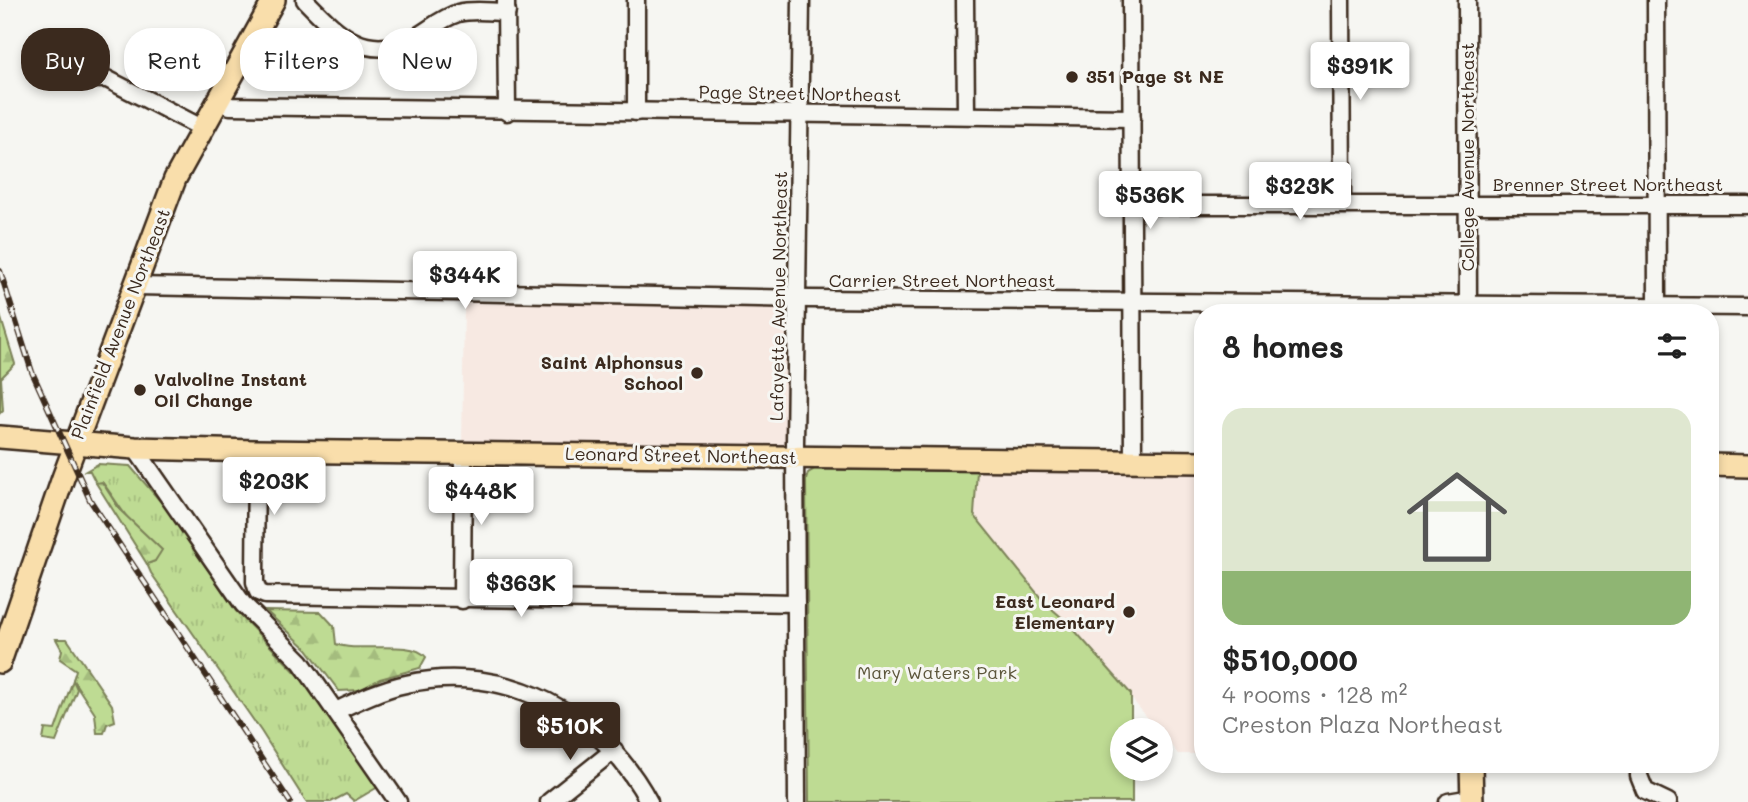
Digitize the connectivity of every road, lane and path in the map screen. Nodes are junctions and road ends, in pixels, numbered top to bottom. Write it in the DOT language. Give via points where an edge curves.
graph roads {
  1 [pos="274,0"];
  2 [pos="305,0"];
  3 [pos="636,0"];
  4 [pos="801,0"];
  5 [pos="965,0"];
  6 [pos="1131,0"];
  7 [pos="1341,0"];
  8 [pos="1467,0"];
  9 [pos="1656,0"];
  10 [pos="506,6"];
  11 [pos="110,81"];
  12 [pos="218,99"];
  13 [pos="507,112"];
  14 [pos="636,112"];
  15 [pos="802,113"];
  16 [pos="966,116"];
  17 [pos="1132,118"];
  18 [pos="202,128"];
  19 [pos="1342,204"];
  20 [pos="1468,204"];
  21 [pos="1132,205"];
  22 [pos="1658,205"];
  23 [pos="1748,205"];
  24 [pos="135,286"];
  25 [pos="798,299"];
  26 [pos="1132,302"];
  27 [pos="1228,304"];
  28 [pos="1468,304"];
  29 [pos="1657,304"];
  30 [pos="1719,307"];
  31 [pos="1748,307"];
  32 [pos="0,437"];
  33 [pos="76,442"];
  34 [pos="135,448"];
  35 [pos="256,451"];
  36 [pos="463,453"];
  37 [pos="796,457"];
  38 [pos="1133,462"];
  39 [pos="1194,462"];
  40 [pos="1719,465"];
  41 [pos="1748,466"];
  42 [pos="462,600"];
  43 [pos="796,603"];
  44 [pos="0,662"];
  45 [pos="336,711"];
  46 [pos="614,750"];
  47 [pos="1471,773"];
  48 [pos="1639,773"];
  49 [pos="1472,800"];
  50 [pos="398,802"];
  51 [pos="549,802"];
  52 [pos="649,802"];
  53 [pos="797,802"];
  54 [pos="1448,802"];
  55 [pos="1668,802"];
  1 -- 12 [label="main road, Plainfield Avenue Northeast"];
  2 -- 10 [label="street" via="344,36 375,48 404,43 457,14"];
  3 -- 14 [label="street"];
  4 -- 15 [label="street, Lafayette Avenue Northeast"];
  5 -- 16 [label="street"];
  6 -- 17 [label="street"];
  7 -- 19 [label="street"];
  8 -- 20 [label="street, College Avenue Northeast"];
  9 -- 22 [label="street"];
  10 -- 13 [label="street"];
  11 -- 18 [label="street"];
  12 -- 13 [label="street, Page Street Northeast" via="230,106"];
  12 -- 18 [label="main road, Plainfield Avenue Northeast"];
  13 -- 14 [label="street, Page Street Northeast"];
  14 -- 15 [label="street, Page Street Northeast"];
  15 -- 16 [label="street, Page Street Northeast"];
  15 -- 25 [label="street, Lafayette Avenue Northeast"];
  16 -- 17 [label="street, Page Street Northeast"];
  17 -- 21 [label="street"];
  18 -- 24 [label="main road, Plainfield Avenue Northeast" via="175,179"];
  19 -- 20 [label="street, Brenner Street Northeast"];
  19 -- 21 [label="street, Brenner Street Northeast"];
  20 -- 22 [label="street, Brenner Street Northeast"];
  20 -- 28 [label="street, College Avenue Northeast"];
  21 -- 26 [label="street"];
  22 -- 23 [label="street, Brenner Street Northeast"];
  22 -- 29 [label="street"];
  24 -- 25 [label="street, Carrier Street Northeast"];
  24 -- 33 [label="main road, Plainfield Avenue Northeast"];
  25 -- 26 [label="street, Carrier Street Northeast"];
  25 -- 37 [label="street, Lafayette Avenue Northeast"];
  26 -- 27 [label="street, Carrier Street Northeast"];
  26 -- 38 [label="street"];
  30 -- 31 [label="street, Carrier Street Northeast"];
  32 -- 33 [label="main road, Leonard Street Northeast"];
  33 -- 34 [label="main road, Leonard Street Northeast"];
  33 -- 44 [label="main road, Plainfield Avenue Northeast"];
  34 -- 35 [label="main road, Leonard Street Northeast"];
  34 -- 45 [label="street" via="243,604 300,662"];
  35 -- 36 [label="main road, Leonard Street Northeast"];
  35 -- 42 [label="street" via="258,592"];
  36 -- 37 [label="main road, Leonard Street Northeast"];
  36 -- 42 [label="street"];
  37 -- 38 [label="main road, Leonard Street Northeast"];
  37 -- 43 [label="street, Lafayette Avenue Northeast"];
  38 -- 39 [label="main road, Leonard Street Northeast"];
  40 -- 41 [label="main road"];
  42 -- 43 [label="street"];
  43 -- 53 [label="street, Lafayette Avenue Northeast"];
  45 -- 46 [label="street" via="408,683 445,678 480,681 513,688 559,707"];
  45 -- 50 [label="street"];
  46 -- 51 [label="street"];
  46 -- 52 [label="street"];
  47 -- 49 [label="main road"];
  48 -- 55 [label="street" via="1645,791"];
  49 -- 54 [label="street"];
}
